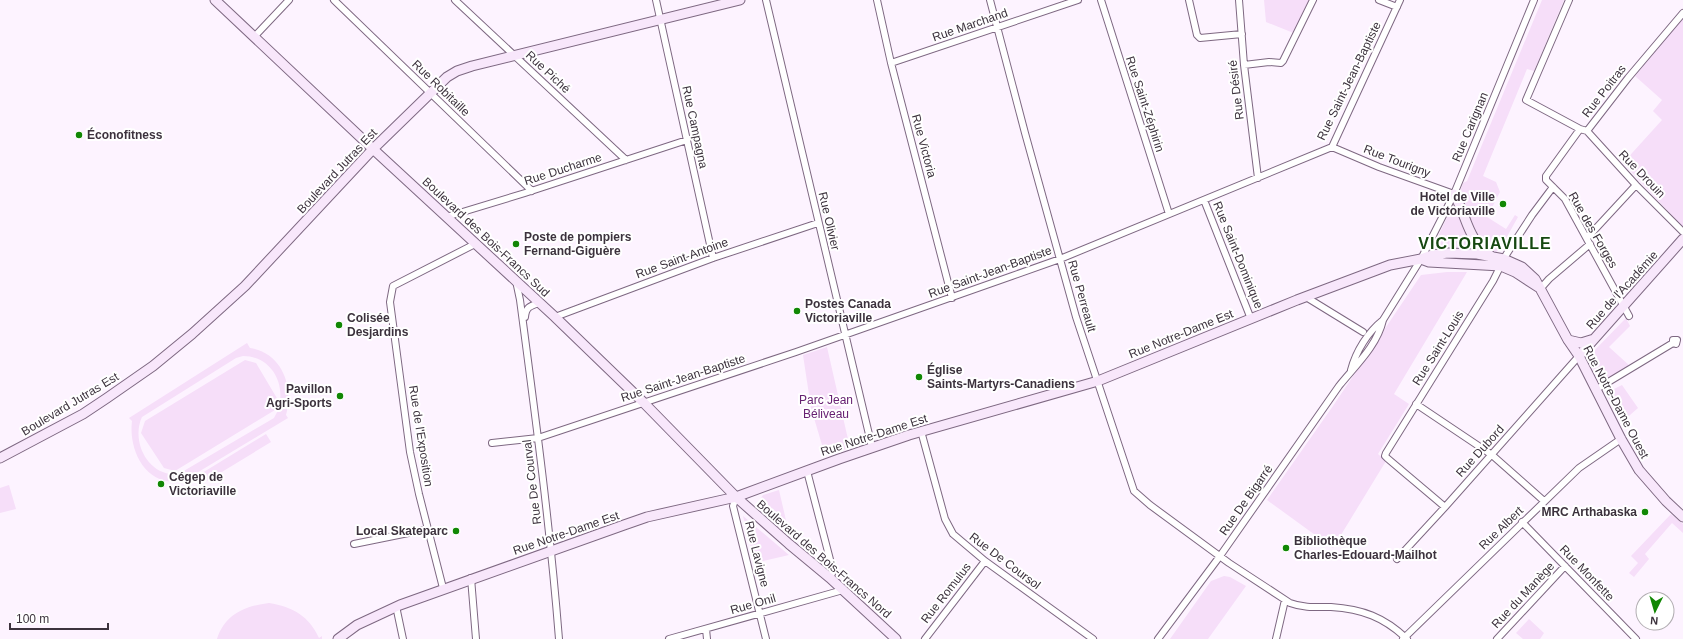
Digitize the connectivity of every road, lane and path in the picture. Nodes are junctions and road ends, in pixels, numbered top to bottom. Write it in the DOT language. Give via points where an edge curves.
graph roads {
  1 [pos="215,0"];
  2 [pos="289,0"];
  3 [pos="334,0"];
  4 [pos="455,0"];
  5 [pos="656,0"];
  6 [pos="740,0"];
  7 [pos="766,0"];
  8 [pos="877,0"];
  9 [pos="990,0"];
  10 [pos="1078,0"];
  11 [pos="1101,0"];
  12 [pos="1189,0"];
  13 [pos="1239,0"];
  14 [pos="1313,0"];
  15 [pos="1379,0"];
  16 [pos="1400,0"];
  17 [pos="1534,0"];
  18 [pos="1569,0"];
  19 [pos="1397,7"];
  20 [pos="1683,13"];
  21 [pos="660,20"];
  22 [pos="997,27"];
  23 [pos="1242,34"];
  24 [pos="254,37"];
  25 [pos="514,55"];
  26 [pos="892,63"];
  27 [pos="1244,65"];
  28 [pos="430,92"];
  29 [pos="1584,130"];
  30 [pos="687,140"];
  31 [pos="1332,148"];
  32 [pos="373,150"];
  33 [pos="626,160"];
  34 [pos="1258,178"];
  35 [pos="1546,180"];
  36 [pos="1636,184"];
  37 [pos="1553,187"];
  38 [pos="532,191"];
  39 [pos="1454,194"];
  40 [pos="1204,200"];
  41 [pos="1169,214"];
  42 [pos="446,217"];
  43 [pos="818,223"];
  44 [pos="1683,232"];
  45 [pos="1587,238"];
  46 [pos="1683,239"];
  47 [pos="475,244"];
  48 [pos="1590,244"];
  49 [pos="1491,256"];
  50 [pos="713,258"];
  51 [pos="1060,259"];
  52 [pos="1421,259"];
  53 [pos="1503,263"];
  54 [pos="516,281"];
  55 [pos="1541,288"];
  56 [pos="1306,297"];
  57 [pos="952,298"];
  58 [pos="539,303"];
  59 [pos="1623,306"];
  60 [pos="1629,316"];
  61 [pos="555,317"];
  62 [pos="1251,319"];
  63 [pos="524,323"];
  64 [pos="1363,332"];
  65 [pos="844,334"];
  66 [pos="1594,339"];
  67 [pos="1568,340"];
  68 [pos="1673,343"];
  69 [pos="1579,356"];
  70 [pos="1098,380"];
  71 [pos="1595,390"];
  72 [pos="643,402"];
  73 [pos="1416,404"];
  74 [pos="921,431"];
  75 [pos="538,438"];
  76 [pos="1621,439"];
  77 [pos="492,443"];
  78 [pos="872,447"];
  79 [pos="1492,455"];
  80 [pos="0,458"];
  81 [pos="807,470"];
  82 [pos="736,497"];
  83 [pos="1544,501"];
  84 [pos="1445,507"];
  85 [pos="1683,517"];
  86 [pos="1522,522"];
  87 [pos="428,529"];
  88 [pos="354,544"];
  89 [pos="552,550"];
  90 [pos="1220,556"];
  91 [pos="1397,559"];
  92 [pos="985,561"];
  93 [pos="1564,566"];
  94 [pos="471,578"];
  95 [pos="830,578"];
  96 [pos="443,588"];
  97 [pos="843,590"];
  98 [pos="1285,600"];
  99 [pos="396,606"];
  100 [pos="760,614"];
  101 [pos="706,629"];
  102 [pos="1405,638"];
  103 [pos="338,639"];
  104 [pos="403,639"];
  105 [pos="476,639"];
  106 [pos="559,639"];
  107 [pos="669,639"];
  108 [pos="707,639"];
  109 [pos="766,639"];
  110 [pos="896,639"];
  111 [pos="925,639"];
  112 [pos="1093,639"];
  113 [pos="1158,639"];
  114 [pos="1276,639"];
  115 [pos="1497,639"];
  116 [pos="1636,639"];
  1 -- 24 [label="street, Boulevard des Bois-Francs Sud"];
  2 -- 24 [label="street"];
  3 -- 28 [label="street, Rue Robitaille"];
  4 -- 25 [label="street, Rue Piché"];
  5 -- 21 [label="street, Rue Campagna"];
  6 -- 21 [label="street, Boulevard Jutras Est"];
  7 -- 43 [label="street, Rue Olivier"];
  8 -- 26 [label="street, Rue Victoria"];
  9 -- 22 [label="street, Rue Perreault"];
  10 -- 22 [label="street, Rue Marchand"];
  11 -- 41 [label="street, Rue Saint-Zéphirin"];
  12 -- 23 [label="street" via="1197,36 1200,38"];
  13 -- 23 [label="street, Rue Désiré"];
  14 -- 27 [label="street" via="1281,63"];
  15 -- 19 [label="street"];
  16 -- 19 [label="street, Rue Saint-Jean-Baptiste"];
  17 -- 39 [label="street, Rue Carignan"];
  18 -- 29 [label="street, Rue Drouin" via="1526,100"];
  19 -- 31 [label="street, Rue Saint-Jean-Baptiste"];
  20 -- 29 [label="street, Rue Poitras"];
  21 -- 25 [label="street, Boulevard Jutras Est"];
  21 -- 30 [label="street, Rue Campagna"];
  22 -- 26 [label="street, Rue Marchand"];
  22 -- 51 [label="street, Rue Perreault"];
  23 -- 27 [label="street, Rue Désiré"];
  24 -- 32 [label="street, Boulevard des Bois-Francs Sud"];
  25 -- 28 [label="street, Boulevard Jutras Est" via="457,71"];
  25 -- 33 [label="street, Rue Piché"];
  26 -- 57 [label="street, Rue Victoria"];
  27 -- 34 [label="street, Rue Désiré"];
  28 -- 32 [label="street, Boulevard Jutras Est"];
  28 -- 38 [label="street, Rue Robitaille"];
  29 -- 35 [label="street, Rue Poitras" via="1546,176"];
  29 -- 36 [label="street, Rue Drouin"];
  30 -- 33 [label="street, Rue Ducharme"];
  30 -- 50 [label="street, Rue Campagna"];
  31 -- 34 [label="street, Rue Saint-Jean-Baptiste"];
  31 -- 39 [label="street, Rue Tourigny"];
  32 -- 42 [label="street, Boulevard des Bois-Francs Sud"];
  32 -- 80 [label="street, Boulevard Jutras Est" via="245,286 172,351 83,414"];
  33 -- 38 [label="street, Rue Ducharme"];
  34 -- 40 [label="street, Rue Saint-Jean-Baptiste"];
  35 -- 37 [label="street, Rue des Forges"];
  36 -- 44 [label="street, Rue Drouin"];
  36 -- 45 [label="street"];
  37 -- 45 [label="street, Rue des Forges" via="1565,199"];
  37 -- 53 [label="street, Rue Saint-Louis" via="1532,215"];
  38 -- 42 [label="street, Rue Ducharme"];
  39 -- 49 [label="street" via="1473,238"];
  39 -- 52 [label="street, Rue Carignan"];
  40 -- 41 [label="street, Rue Saint-Jean-Baptiste"];
  40 -- 62 [label="street, Rue Saint-Dominique"];
  41 -- 51 [label="street, Rue Saint-Jean-Baptiste"];
  42 -- 47 [label="street, Boulevard des Bois-Francs Sud"];
  43 -- 50 [label="street, Rue Saint-Antoine"];
  43 -- 65 [label="street, Rue Olivier"];
  45 -- 48 [label="street, Rue des Forges"];
  46 -- 59 [label="street, Rue de l'Académie"];
  47 -- 54 [label="street, Boulevard des Bois-Francs Sud"];
  47 -- 87 [label="street, Rue de l'Exposition" via="393,286 390,302 405,420 418,494"];
  48 -- 55 [label="street"];
  48 -- 59 [label="street, Rue des Forges"];
  49 -- 52 [label="street, Rue Notre-Dame Ouest" via="1448,253"];
  49 -- 53 [label="street, Rue Notre-Dame Ouest"];
  50 -- 61 [label="street, Rue Saint-Antoine"];
  51 -- 57 [label="street, Rue Saint-Jean-Baptiste"];
  51 -- 70 [label="street, Rue Perreault" via="1076,317"];
  52 -- 53 [label="street, Rue Notre-Dame Ouest" via="1429,262"];
  52 -- 56 [label="street, Rue Notre-Dame Est" via="1390,265"];
  52 -- 90 [label="street, Rue De Bigarré" via="1383,320 1381,330"];
  53 -- 55 [label="street, Rue Notre-Dame Ouest" via="1522,267"];
  53 -- 73 [label="street, Rue Saint-Louis"];
  54 -- 58 [label="street, Boulevard des Bois-Francs Sud"];
  54 -- 63 [label="street, Rue De Courval"];
  55 -- 67 [label="street, Rue Notre-Dame Ouest"];
  56 -- 62 [label="street, Rue Notre-Dame Est"];
  56 -- 64 [label="street"];
  57 -- 65 [label="street, Rue Saint-Jean-Baptiste"];
  58 -- 61 [label="street, Boulevard des Bois-Francs Sud"];
  58 -- 63 [label="street, Rue De Courval" via="529,306"];
  59 -- 60 [label="street, Rue des Forges"];
  59 -- 66 [label="street, Rue de l'Académie"];
  61 -- 72 [label="street, Boulevard des Bois-Francs Sud"];
  62 -- 70 [label="street, Rue Notre-Dame Est"];
  63 -- 75 [label="street, Rue De Courval"];
  65 -- 72 [label="street, Rue Saint-Jean-Baptiste"];
  65 -- 78 [label="street, Rue Olivier"];
  66 -- 67 [label="street" via="1581,343"];
  66 -- 69 [label="street, Rue de l'Académie"];
  67 -- 69 [label="street, Rue Notre-Dame Ouest"];
  68 -- 71 [label="street"];
  69 -- 71 [label="street, Rue Notre-Dame Ouest"];
  69 -- 79 [label="street, Rue Dubord"];
  70 -- 74 [label="street, Rue Notre-Dame Est"];
  70 -- 90 [label="street, Rue Perreault" via="1132,487 1150,505"];
  71 -- 76 [label="street, Rue Notre-Dame Ouest"];
  72 -- 75 [label="street, Rue Saint-Jean-Baptiste"];
  72 -- 82 [label="street, Boulevard des Bois-Francs Sud"];
  73 -- 79 [label="street"];
  73 -- 84 [label="street, Rue Saint-Louis" via="1385,456"];
  74 -- 78 [label="street, Rue Notre-Dame Est"];
  74 -- 92 [label="street, Rue De Coursol" via="945,519 953,534"];
  75 -- 77 [label="street, Rue Saint-Jean-Baptiste"];
  75 -- 89 [label="street, Rue De Courval"];
  76 -- 83 [label="street, Rue Albert" via="1579,468"];
  76 -- 85 [label="street, Rue Notre-Dame Ouest" via="1639,470"];
  78 -- 81 [label="street, Rue Notre-Dame Est"];
  79 -- 83 [label="street"];
  79 -- 84 [label="street, Rue Dubord"];
  81 -- 82 [label="street, Rue Notre-Dame Est"];
  81 -- 95 [label="street" via="833,571"];
  82 -- 89 [label="street, Rue Notre-Dame Est" via="647,517"];
  82 -- 95 [label="street, Boulevard des Bois-Francs Nord"];
  82 -- 100 [label="street, Rue Lavigne" via="734,506"];
  83 -- 86 [label="street, Rue Albert"];
  84 -- 91 [label="street, Rue Dubord"];
  86 -- 93 [label="street, Rue Monfette"];
  86 -- 102 [label="street, Rue Albert"];
  87 -- 88 [label="street"];
  87 -- 96 [label="street, Rue de l'Exposition"];
  89 -- 94 [label="street, Rue Notre-Dame Est"];
  89 -- 106 [label="street, Rue De Courval"];
  90 -- 98 [label="street, Rue Perreault"];
  90 -- 113 [label="street, Rue De Bigarré"];
  92 -- 111 [label="street, Rue Romulus"];
  92 -- 112 [label="street, Rue De Coursol"];
  93 -- 115 [label="street, Rue du Manège"];
  93 -- 116 [label="street, Rue Monfette"];
  94 -- 96 [label="street, Rue Notre-Dame Est"];
  94 -- 105 [label="street"];
  95 -- 97 [label="street, Boulevard des Bois-Francs Nord"];
  96 -- 99 [label="street, Rue Notre-Dame Est"];
  97 -- 100 [label="street, Rue Onil"];
  97 -- 110 [label="street, Boulevard des Bois-Francs Nord"];
  98 -- 102 [label="street, Rue Perreault" via="1301,606 1359,610 1384,621"];
  98 -- 114 [label="street"];
  99 -- 103 [label="street, Rue Notre-Dame Est" via="358,625"];
  99 -- 104 [label="street"];
  100 -- 101 [label="street, Rue Onil"];
  100 -- 109 [label="street, Rue Lavigne"];
  101 -- 107 [label="street, Rue Onil"];
  101 -- 108 [label="street"];
}
